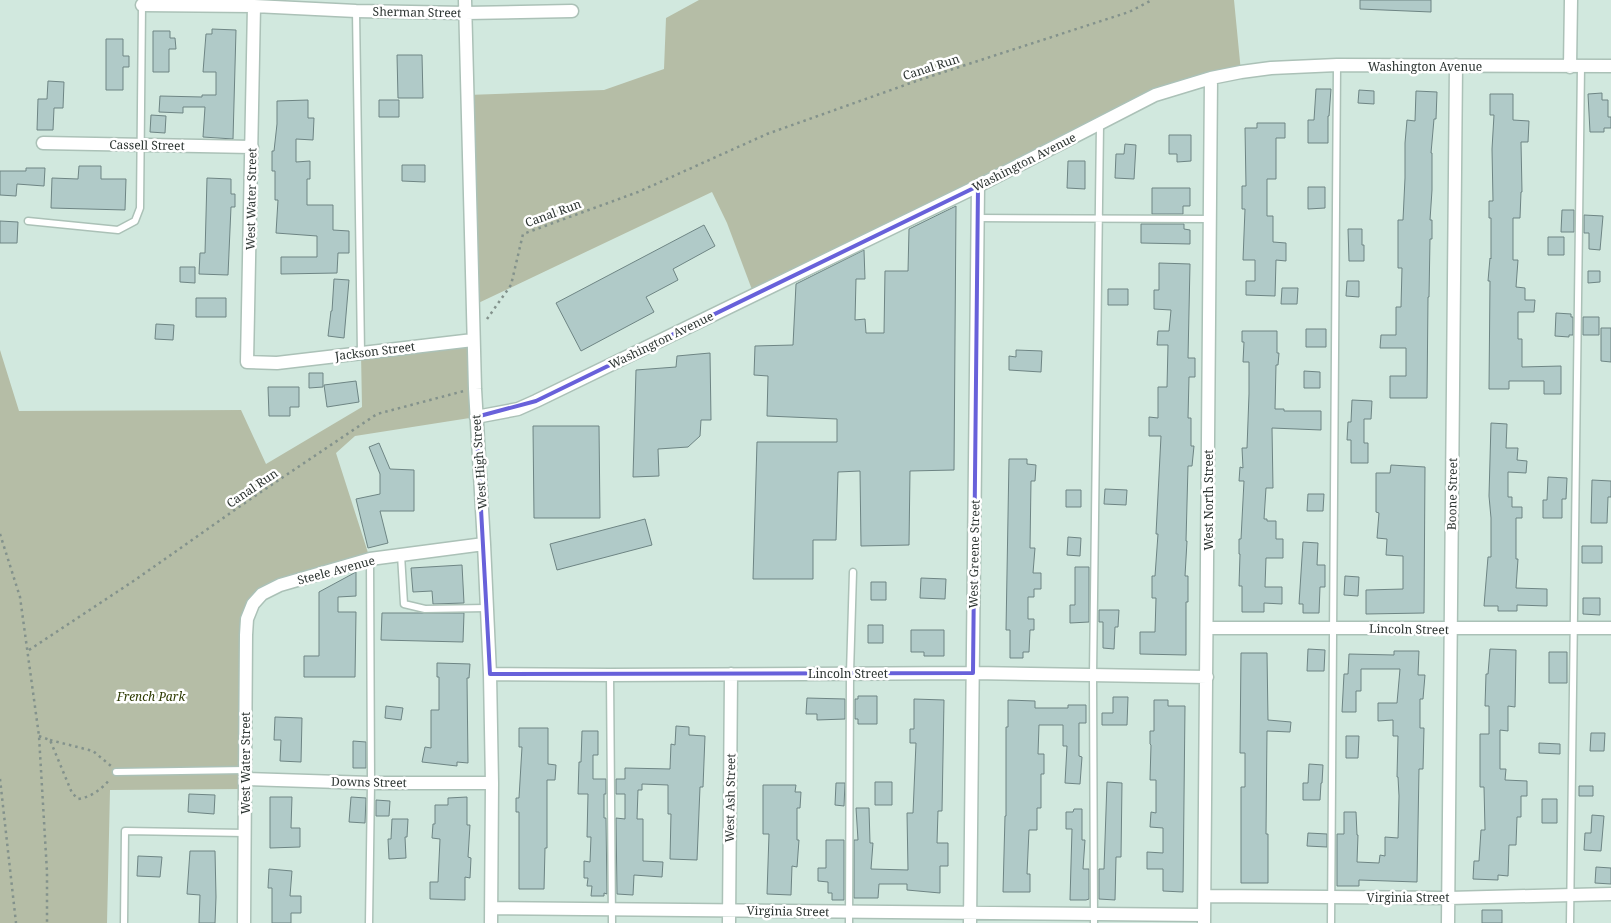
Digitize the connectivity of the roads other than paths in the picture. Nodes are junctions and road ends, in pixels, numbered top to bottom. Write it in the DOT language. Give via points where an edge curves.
graph roads {
  1 [pos="465,0"];
  2 [pos="1571,0"];
  3 [pos="142,5"];
  4 [pos="254,6"];
  5 [pos="356,11"];
  6 [pos="572,11"];
  7 [pos="465,13"];
  8 [pos="1456,65"];
  9 [pos="1337,66"];
  10 [pos="1576,66"];
  11 [pos="1611,66"];
  12 [pos="1211,78"];
  13 [pos="1100,122"];
  14 [pos="43,142"];
  15 [pos="141,145"];
  16 [pos="252,147"];
  17 [pos="978,186"];
  18 [pos="977,218"];
  19 [pos="1099,219"];
  20 [pos="1211,219"];
  21 [pos="28,221"];
  22 [pos="473,340"];
  23 [pos="361,353"];
  24 [pos="277,363"];
  25 [pos="476,417"];
  26 [pos="484,544"];
  27 [pos="401,555"];
  28 [pos="370,559"];
  29 [pos="853,572"];
  30 [pos="253,604"];
  31 [pos="487,608"];
  32 [pos="1207,628"];
  33 [pos="1333,628"];
  34 [pos="1574,628"];
  35 [pos="1611,628"];
  36 [pos="1451,629"];
  37 [pos="850,673"];
  38 [pos="973,673"];
  39 [pos="490,674"];
  40 [pos="731,674"];
  41 [pos="610,675"];
  42 [pos="1093,675"];
  43 [pos="1207,677"];
  44 [pos="116,772"];
  45 [pos="245,775"];
  46 [pos="371,783"];
  47 [pos="492,783"];
  48 [pos="245,833"];
  49 [pos="1570,894"];
  50 [pos="1611,894"];
  51 [pos="1205,896"];
  52 [pos="1332,897"];
  53 [pos="1449,898"];
  54 [pos="491,908"];
  55 [pos="612,908"];
  56 [pos="729,917"];
  57 [pos="849,917"];
  58 [pos="970,918"];
  59 [pos="1094,919"];
  60 [pos="1204,919"];
  61 [pos="124,923"];
  62 [pos="244,923"];
  63 [pos="369,923"];
  64 [pos="491,923"];
  65 [pos="612,923"];
  66 [pos="1331,923"];
  67 [pos="1448,923"];
  68 [pos="1570,923"];
  1 -- 7 [label="street, West High Street"];
  2 -- 10 [label="street"];
  3 -- 4 [label="street, Sherman Street"];
  3 -- 15 [label="lane"];
  4 -- 5 [label="street, Sherman Street"];
  4 -- 16 [label="street, West Water Street"];
  5 -- 7 [label="street, Sherman Street"];
  5 -- 23 [label="lane"];
  6 -- 7 [label="street, Sherman Street"];
  7 -- 22 [label="street, West High Street"];
  8 -- 9 [label="street, Washington Avenue"];
  8 -- 10 [label="street, Washington Avenue"];
  8 -- 36 [label="street, Boone Street"];
  9 -- 12 [label="street, Washington Avenue" via="1271,68"];
  9 -- 33 [label="lane"];
  10 -- 11 [label="street, Washington Avenue"];
  10 -- 34 [label="lane"];
  12 -- 13 [label="street, Washington Avenue" via="1155,95"];
  12 -- 20 [label="street, West North Street"];
  13 -- 17 [label="street, Washington Avenue"];
  13 -- 19 [label="lane"];
  14 -- 15 [label="street, Cassell Street"];
  15 -- 16 [label="street, Cassell Street"];
  15 -- 21 [label="lane" via="140,208 135,221 118,230"];
  16 -- 24 [label="street, West Water Street" via="247,362"];
  17 -- 18 [label="street, West Greene Street"];
  17 -- 25 [label="street, Washington Avenue" via="536,401 518,409"];
  18 -- 19 [label="lane"];
  18 -- 38 [label="street, West Greene Street"];
  19 -- 20 [label="lane"];
  19 -- 42 [label="lane"];
  20 -- 32 [label="street, West North Street"];
  22 -- 23 [label="street, Jackson Street"];
  22 -- 25 [label="street, West High Street"];
  23 -- 24 [label="street, Jackson Street"];
  25 -- 26 [label="street, West High Street"];
  26 -- 27 [label="street, Steele Avenue"];
  26 -- 31 [label="street, West High Street"];
  27 -- 28 [label="street, Steele Avenue"];
  27 -- 31 [label="lane" via="404,604 425,609"];
  28 -- 30 [label="street, Steele Avenue" via="280,585 262,594"];
  28 -- 46 [label="lane"];
  29 -- 37 [label="lane"];
  30 -- 45 [label="street, West Water Street" via="246,635"];
  31 -- 39 [label="street, West High Street"];
  32 -- 33 [label="street, Lincoln Street"];
  32 -- 43 [label="street, West North Street"];
  33 -- 36 [label="street, Lincoln Street"];
  33 -- 52 [label="lane"];
  34 -- 35 [label="street, Lincoln Street"];
  34 -- 36 [label="street, Lincoln Street"];
  34 -- 49 [label="lane"];
  36 -- 53 [label="street, Boone Street"];
  37 -- 38 [label="street, Lincoln Street"];
  37 -- 40 [label="street, Lincoln Street"];
  37 -- 57 [label="lane"];
  38 -- 42 [label="street, Lincoln Street"];
  38 -- 58 [label="street, West Greene Street"];
  39 -- 41 [label="street, Lincoln Street"];
  39 -- 47 [label="street, West High Street"];
  40 -- 41 [label="street, Lincoln Street"];
  40 -- 56 [label="street, West Ash Street"];
  41 -- 55 [label="lane"];
  42 -- 43 [label="street, Lincoln Street"];
  42 -- 59 [label="lane"];
  43 -- 51 [label="street, West North Street"];
  44 -- 45 [label="lane"];
  45 -- 46 [label="street, Downs Street"];
  45 -- 48 [label="street, West Water Street"];
  46 -- 47 [label="street, Downs Street"];
  46 -- 63 [label="lane"];
  47 -- 54 [label="street, West High Street"];
  48 -- 61 [label="lane" via="125,831"];
  48 -- 62 [label="street, West Water Street"];
  49 -- 50 [label="street, Virginia Street"];
  49 -- 53 [label="street, Virginia Street"];
  49 -- 68 [label="lane"];
  51 -- 52 [label="street, Virginia Street"];
  51 -- 60 [label="street, West North Street"];
  52 -- 53 [label="street, Virginia Street"];
  52 -- 66 [label="lane"];
  53 -- 67 [label="street, Boone Street"];
  54 -- 55 [label="street, Virginia Street"];
  54 -- 64 [label="street, West High Street"];
  55 -- 56 [label="street, Virginia Street"];
  55 -- 65 [label="lane"];
  56 -- 57 [label="street, Virginia Street"];
  57 -- 58 [label="street, Virginia Street"];
  58 -- 59 [label="street, Virginia Street"];
  59 -- 60 [label="street, Virginia Street"];
}
